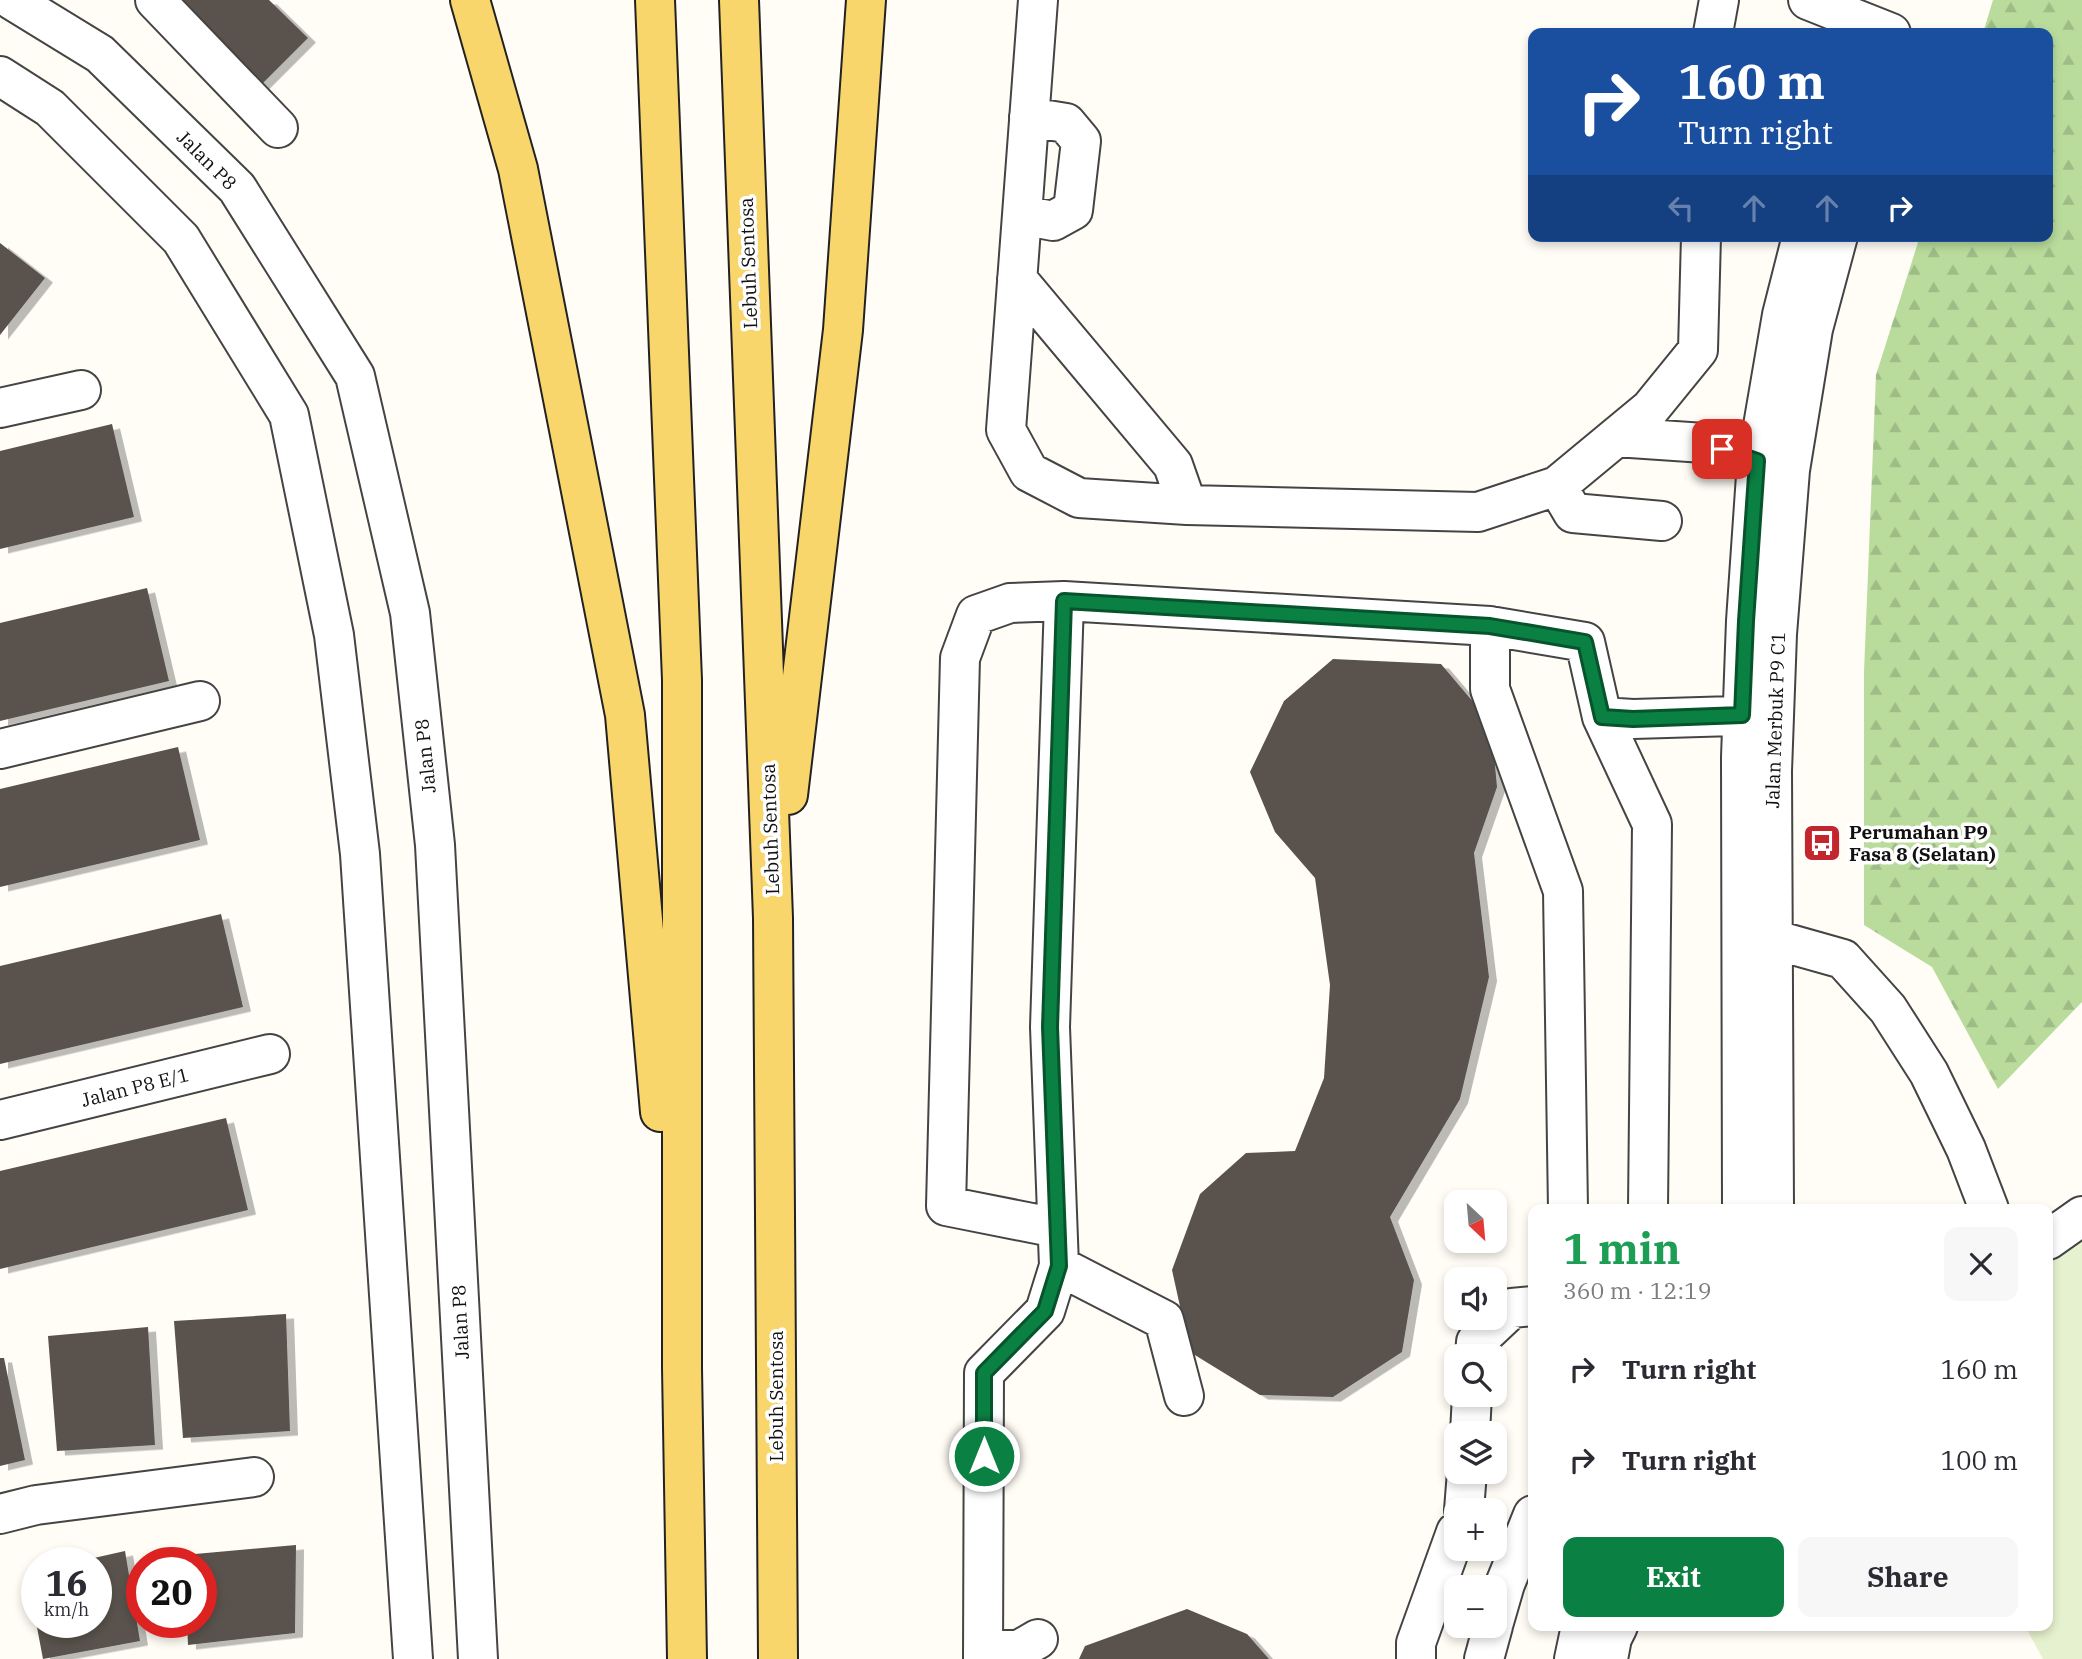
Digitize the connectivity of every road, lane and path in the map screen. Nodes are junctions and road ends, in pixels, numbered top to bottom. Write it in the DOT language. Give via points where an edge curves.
graph roads {
  1 [pos="155,0"];
  2 [pos="470,0"];
  3 [pos="655,0"];
  4 [pos="738,0"];
  5 [pos="866,0"];
  6 [pos="1038,0"];
  7 [pos="1719,0"];
  8 [pos="1808,0"];
  9 [pos="1899,0"];
  10 [pos="32,4"];
  11 [pos="1872,24"];
  12 [pos="1714,28"];
  13 [pos="0,76"];
  14 [pos="1029,117"];
  15 [pos="278,128"];
  16 [pos="1022,215"];
  17 [pos="1701,242"];
  18 [pos="1800,242"];
  19 [pos="1836,242"];
  20 [pos="1017,279"];
  21 [pos="81,390"];
  22 [pos="0,408"];
  23 [pos="1616,437"];
  24 [pos="1773,466"];
  25 [pos="1557,486"];
  26 [pos="1187,505"];
  27 [pos="1662,521"];
  28 [pos="1064,601"];
  29 [pos="1490,626"];
  30 [pos="200,701"];
  31 [pos="1758,715"];
  32 [pos="1602,717"];
  33 [pos="0,749"];
  34 [pos="773,918"];
  35 [pos="1772,939"];
  36 [pos="270,1054"];
  37 [pos="0,1120"];
  38 [pos="1568,1204"];
  39 [pos="1648,1204"];
  40 [pos="1741,1204"];
  41 [pos="1774,1204"];
  42 [pos="1987,1204"];
  43 [pos="2082,1216"];
  44 [pos="1057,1228"];
  45 [pos="2053,1236"];
  46 [pos="1059,1266"];
  47 [pos="1528,1306"];
  48 [pos="1476,1344"];
  49 [pos="682,1368"];
  50 [pos="1184,1396"];
  51 [pos="254,1477"];
  52 [pos="0,1514"];
  53 [pos="1528,1527"];
  54 [pos="1446,1561"];
  55 [pos="1507,1579"];
  56 [pos="1580,1631"];
  57 [pos="1616,1631"];
  58 [pos="1490,1638"];
  59 [pos="1038,1639"];
  60 [pos="983,1654"];
  61 [pos="414,1659"];
  62 [pos="478,1659"];
  63 [pos="687,1659"];
  64 [pos="778,1659"];
  65 [pos="1416,1659"];
  66 [pos="1484,1659"];
  67 [pos="1574,1659"];
  68 [pos="1608,1659"];
  1 -- 15 [label="street"];
  2 -- 49 [label="main road" via="518,169 625,715"];
  3 -- 49 [label="main road" via="682,680"];
  4 -- 34 [label="main road, Lebuh Sentosa"];
  5 -- 34 [label="main road" via="843,330"];
  6 -- 14 [label="street"];
  7 -- 12 [label="street"];
  8 -- 11 [label="street"];
  9 -- 11 [label="street"];
  10 -- 62 [label="street, Jalan P8" via="100,54 237,188 355,376 410,613 435,845"];
  13 -- 61 [label="street" via="50,108 181,239 289,415 334,635 360,853"];
  14 -- 16 [label="street"];
  14 -- 16 [label="street" via="1066,123 1081,141 1073,210 1053,221"];
  16 -- 20 [label="street"];
  17 -- 23 [label="street" via="1698,350 1650,409"];
  18 -- 24 [label="street, Jalan Merbuk P9 C1" via="1782,315"];
  19 -- 24 [label="street, Jalan Merbuk P9 C1"];
  20 -- 26 [label="street" via="1173,465"];
  20 -- 26 [label="street" via="1006,430 1029,472 1079,498"];
  21 -- 22 [label="street"];
  23 -- 24 [label="street" via="1704,443"];
  23 -- 25 [label="street"];
  24 -- 31 [label="street, Jalan Merbuk P9 C1" via="1777,634"];
  25 -- 26 [label="street" via="1478,512"];
  25 -- 27 [label="street" via="1573,513"];
  28 -- 29 [label="street"];
  28 -- 44 [label="street" via="1050,1027"];
  28 -- 44 [label="street" via="1010,603 976,615 960,658 946,1206"];
  29 -- 32 [label="street" via="1585,642"];
  29 -- 38 [label="street" via="1490,689 1563,891"];
  30 -- 33 [label="street"];
  31 -- 32 [label="street"];
  31 -- 35 [label="street, Jalan Merbuk P9 C1"];
  31 -- 40 [label="street, Jalan Merbuk P9 C1"];
  32 -- 39 [label="street" via="1652,824"];
  34 -- 64 [label="main road, Lebuh Sentosa"];
  35 -- 41 [label="street, Jalan Merbuk P9 C1"];
  35 -- 42 [label="street" via="1843,959 1888,1009 1929,1073"];
  36 -- 37 [label="street, Jalan P8 E/1"];
  43 -- 45 [label="street"];
  44 -- 46 [label="street"];
  46 -- 50 [label="street" via="1164,1320"];
  46 -- 60 [label="street" via="1045,1311 984,1373"];
  47 -- 48 [label="street" via="1512,1308"];
  49 -- 63 [label="main road"];
  51 -- 52 [label="street" via="36,1505"];
  53 -- 55 [label="street"];
  54 -- 65 [label="street" via="1416,1643"];
  56 -- 67 [label="street"];
  57 -- 68 [label="street"];
  58 -- 66 [label="street"];
  59 -- 60 [label="street" via="1019,1650"];
}
